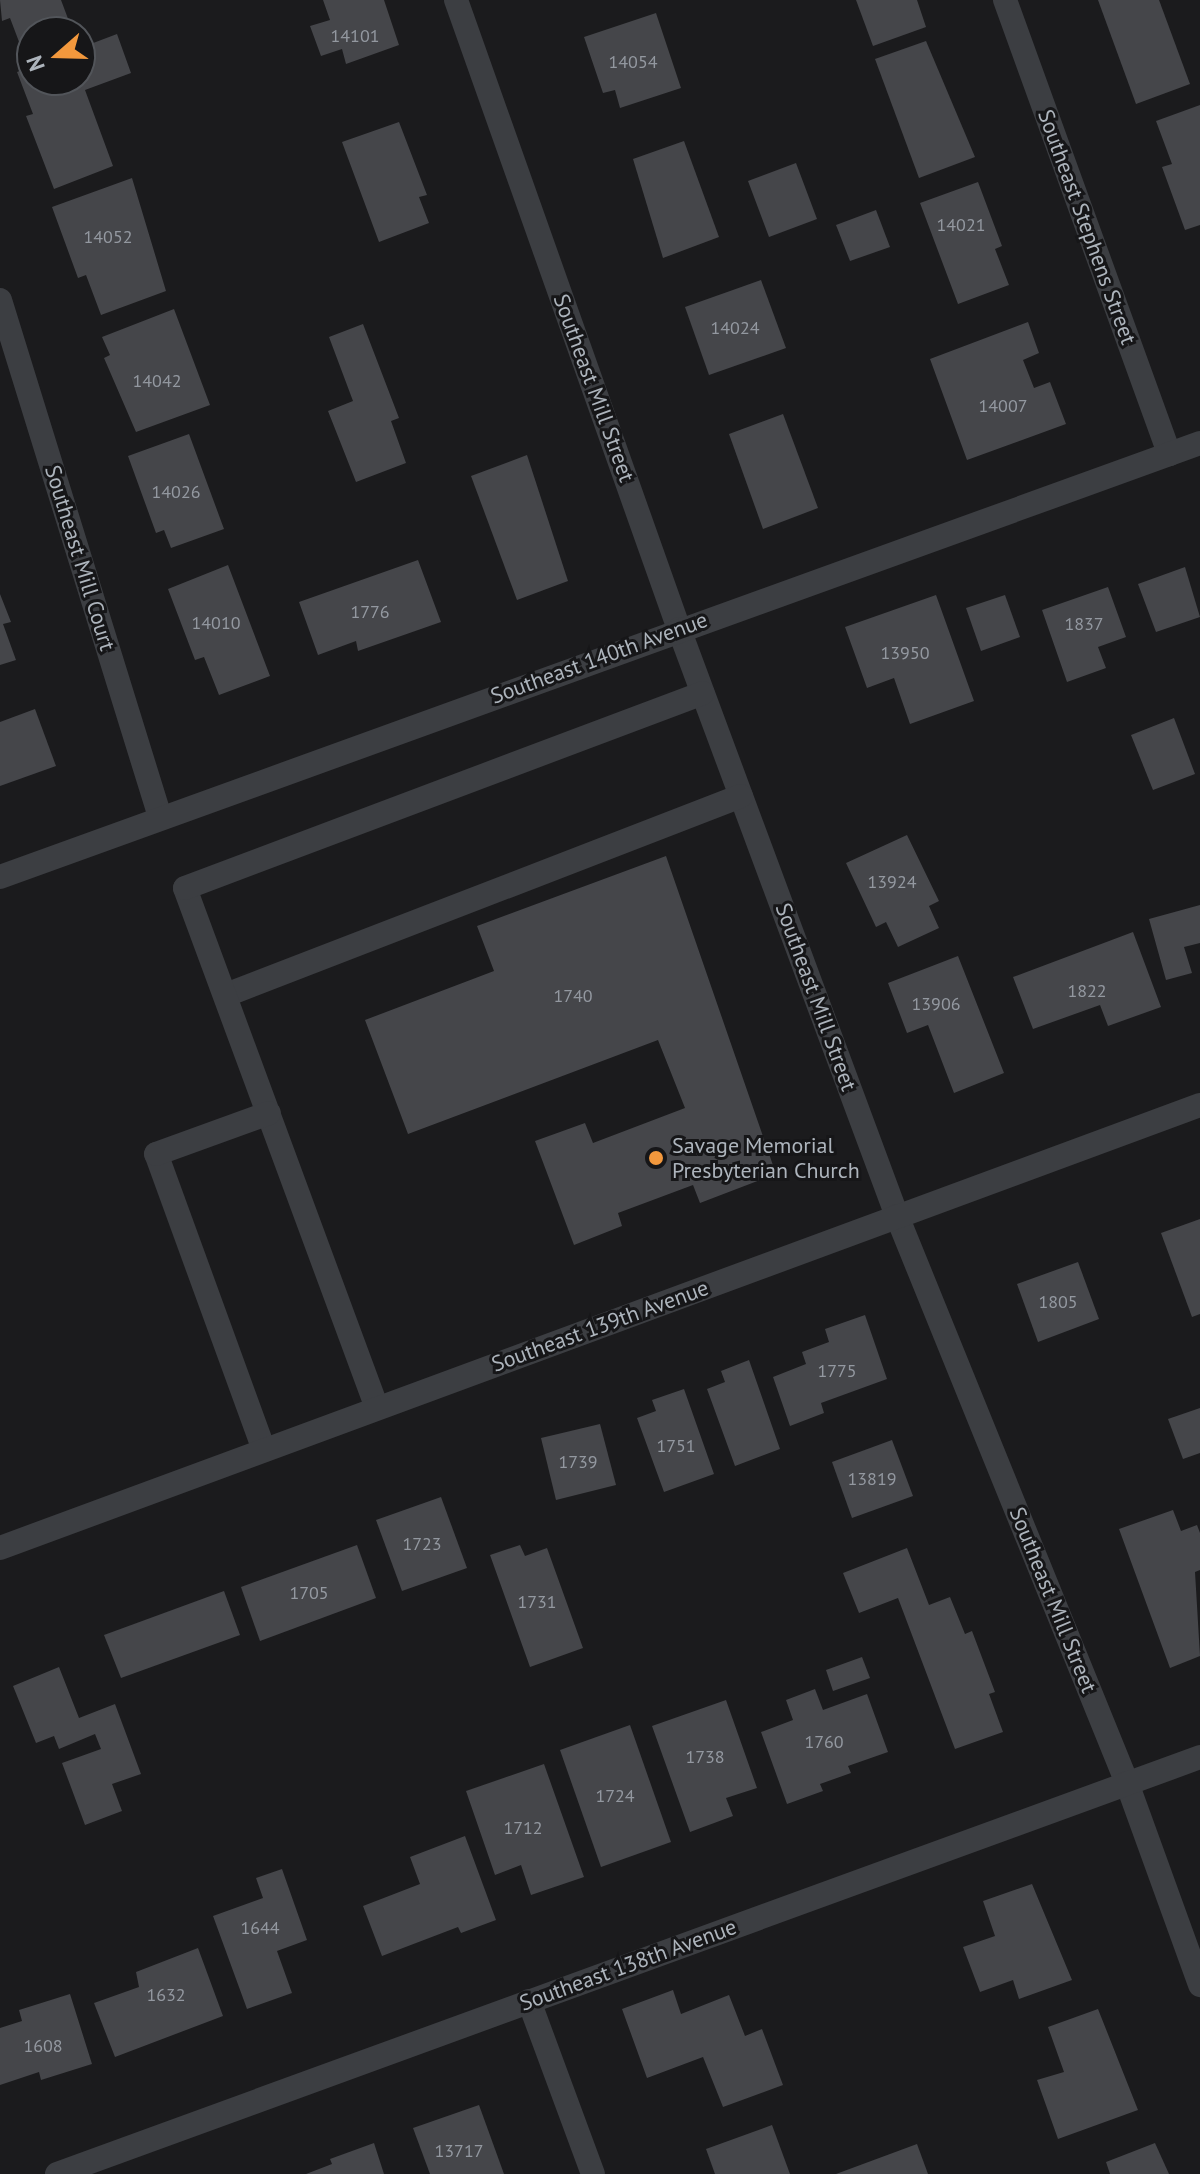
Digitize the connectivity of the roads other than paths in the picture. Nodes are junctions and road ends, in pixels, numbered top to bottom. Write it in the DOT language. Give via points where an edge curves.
graph roads {
  1 [pos="456,0"];
  2 [pos="1005,0"];
  3 [pos="0,300"];
  4 [pos="1200,443"];
  5 [pos="1169,454"];
  6 [pos="679,629"];
  7 [pos="703,693"];
  8 [pos="741,796"];
  9 [pos="160,817"];
  10 [pos="0,877"];
  11 [pos="226,995"];
  12 [pos="1200,1105"];
  13 [pos="269,1113"];
  14 [pos="897,1216"];
  15 [pos="377,1408"];
  16 [pos="264,1450"];
  17 [pos="0,1548"];
  18 [pos="1200,1757"];
  19 [pos="1127,1783"];
  20 [pos="1200,1985"];
  21 [pos="529,2001"];
  22 [pos="57,2174"];
  23 [pos="593,2174"];
  1 -- 6 [label="street, Southeast Mill Street"];
  2 -- 5 [label="street, Southeast Stephens Street"];
  3 -- 9 [label="street, Southeast Mill Court"];
  4 -- 5 [label="street, Southeast 140th Avenue"];
  5 -- 6 [label="street, Southeast 140th Avenue"];
  6 -- 7 [label="street, Southeast Mill Street"];
  6 -- 9 [label="street, Southeast 140th Avenue"];
  7 -- 8 [label="street, Southeast Mill Street"];
  7 -- 11 [label="street" via="185,888"];
  8 -- 11 [label="street"];
  8 -- 14 [label="street, Southeast Mill Street"];
  9 -- 10 [label="street, Southeast 140th Avenue"];
  11 -- 13 [label="street"];
  12 -- 14 [label="street, Southeast 139th Avenue"];
  13 -- 15 [label="street"];
  13 -- 16 [label="street" via="156,1154"];
  14 -- 15 [label="street, Southeast 139th Avenue"];
  14 -- 19 [label="street, Southeast Mill Street"];
  15 -- 16 [label="street, Southeast 139th Avenue"];
  16 -- 17 [label="street, Southeast 139th Avenue"];
  18 -- 19 [label="street, Southeast 138th Avenue"];
  19 -- 20 [label="street, Southeast Mill Street"];
  19 -- 21 [label="street, Southeast 138th Avenue"];
  21 -- 22 [label="street, Southeast 138th Avenue"];
  21 -- 23 [label="street"];
}
